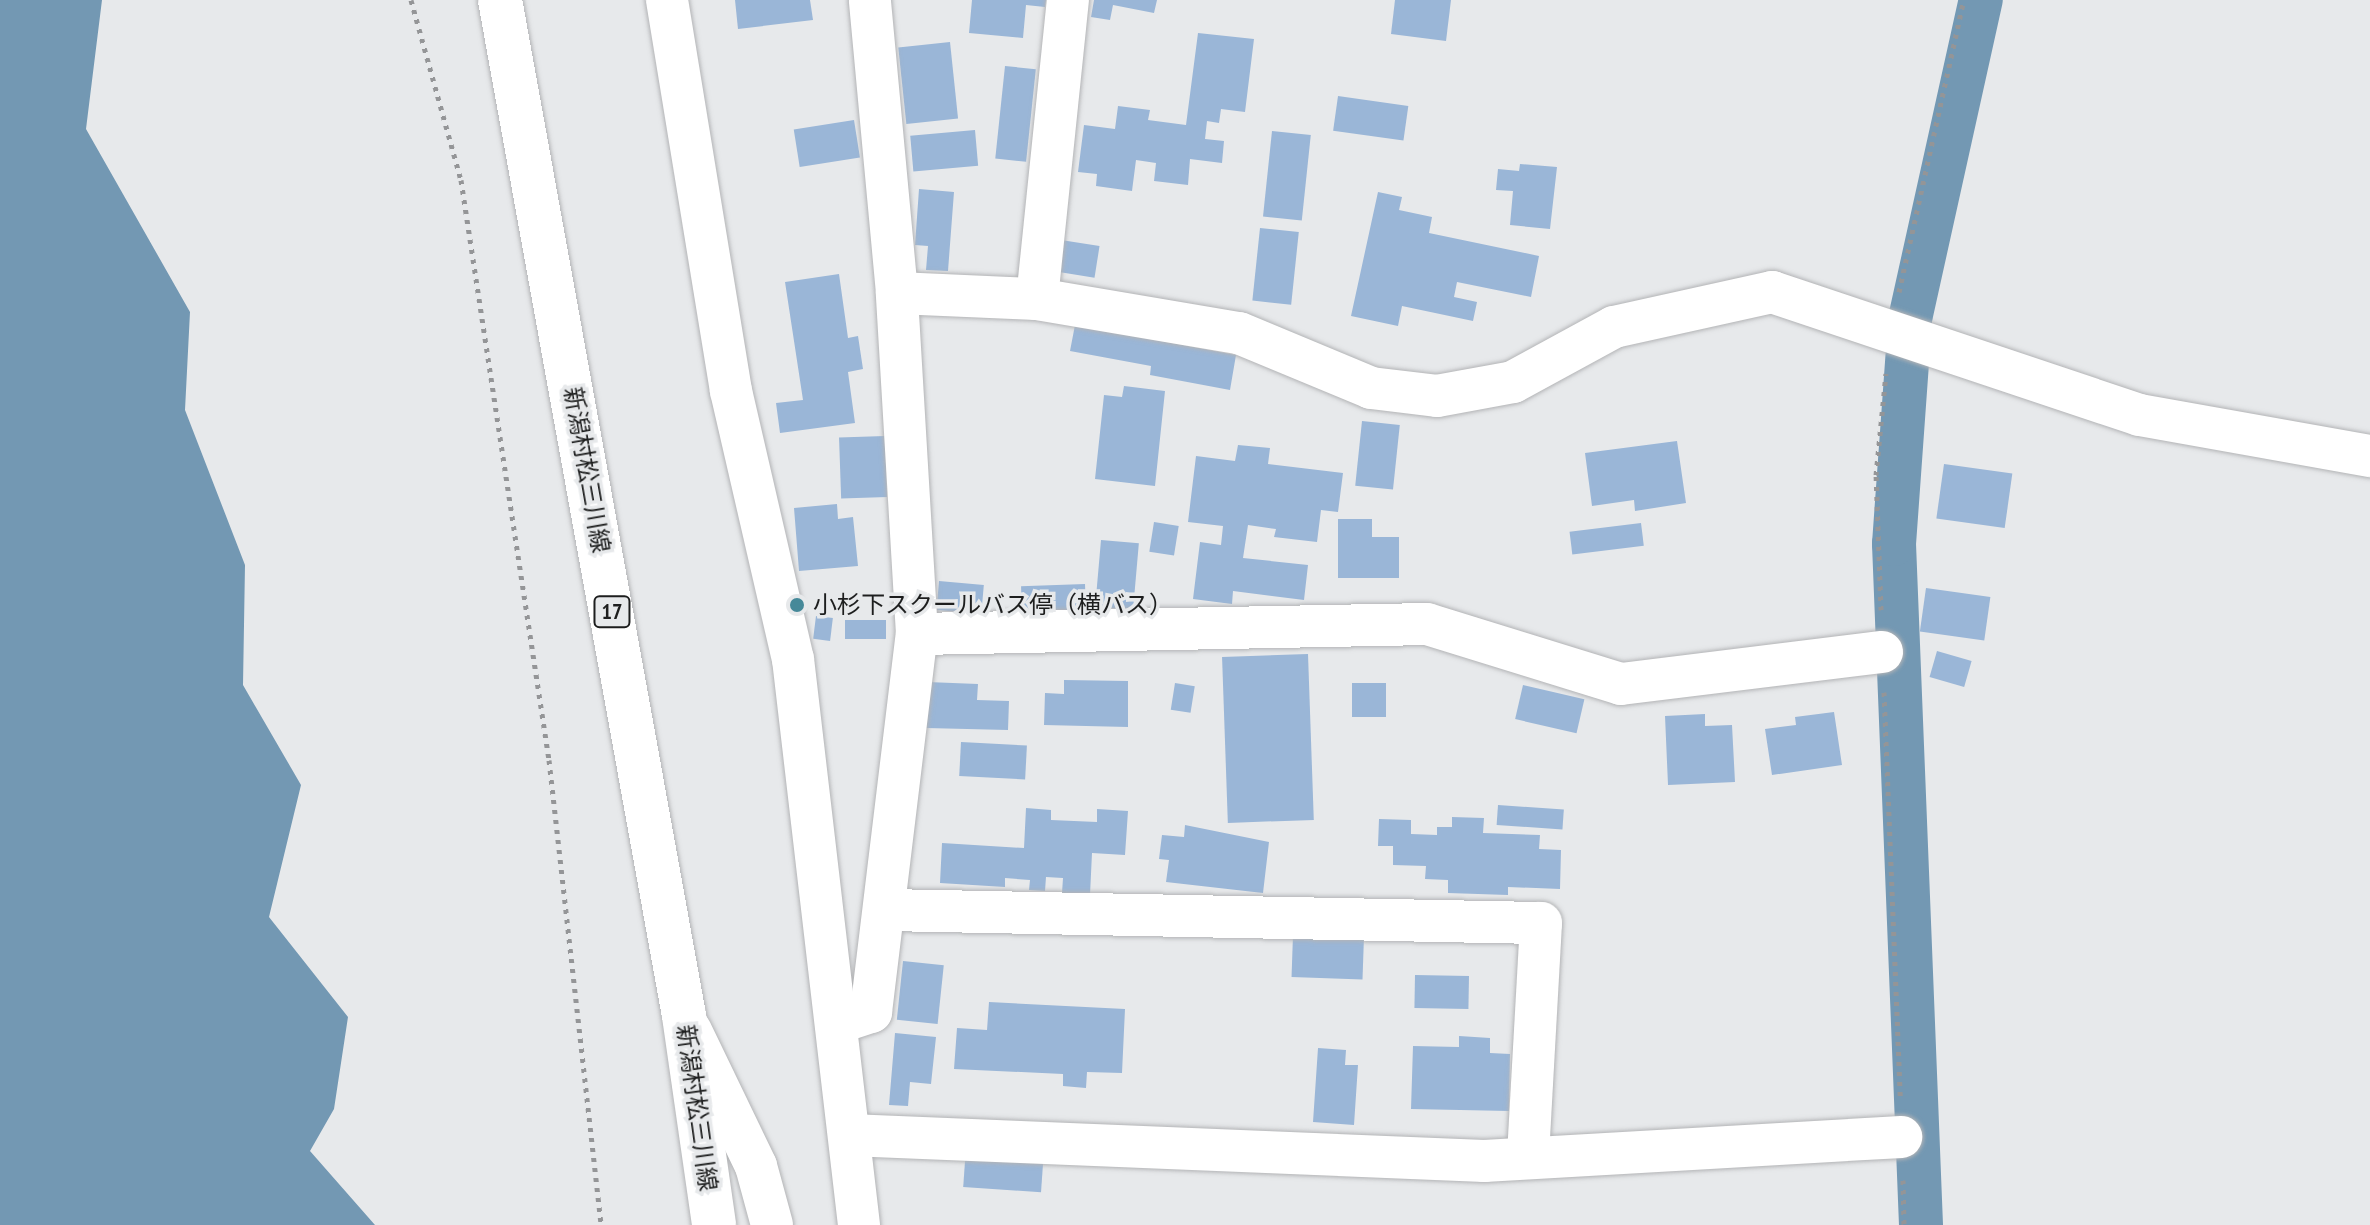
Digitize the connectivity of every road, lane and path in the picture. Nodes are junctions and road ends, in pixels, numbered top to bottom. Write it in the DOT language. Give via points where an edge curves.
graph roads {
  1 [pos="411,0"];
  2 [pos="500,0"];
  3 [pos="667,0"];
  4 [pos="870,0"];
  5 [pos="1068,0"];
  6 [pos="1964,0"];
  7 [pos="897,293"];
  8 [pos="1037,299"];
  9 [pos="1891,330"];
  10 [pos="2370,456"];
  11 [pos="917,634"];
  12 [pos="1882,652"];
  13 [pos="886,910"];
  14 [pos="684,1016"];
  15 [pos="837,1023"];
  16 [pos="849,1135"];
  17 [pos="1901,1137"];
  18 [pos="1528,1158"];
  19 [pos="601,1225"];
  20 [pos="714,1225"];
  21 [pos="772,1225"];
  22 [pos="859,1225"];
  23 [pos="1904,1225"];
  1 -- 19 [label="path" via="461,180 549,760"];
  2 -- 14 [label="main road, 新潟村松三川線 / 17"];
  3 -- 15 [label="street" via="731,391 793,659"];
  4 -- 7 [label="street"];
  5 -- 8 [label="street"];
  6 -- 9 [label="path"];
  7 -- 8 [label="street"];
  7 -- 11 [label="street"];
  8 -- 9 [label="street" via="1239,333 1371,388 1437,396 1513,382 1614,327 1772,292"];
  9 -- 10 [label="street" via="2140,415"];
  9 -- 12 [label="path" via="1876,475"];
  11 -- 12 [label="street" via="1427,624 1621,684"];
  11 -- 13 [label="street"];
  12 -- 17 [label="path"];
  13 -- 15 [label="street" via="871,1012"];
  13 -- 18 [label="street" via="1541,923"];
  14 -- 20 [label="main road, 新潟村松三川線 / 17"];
  14 -- 21 [label="street" via="756,1166"];
  15 -- 16 [label="street"];
  16 -- 18 [label="street" via="1484,1161"];
  16 -- 22 [label="street"];
  17 -- 18 [label="street"];
  17 -- 23 [label="path"];
}
